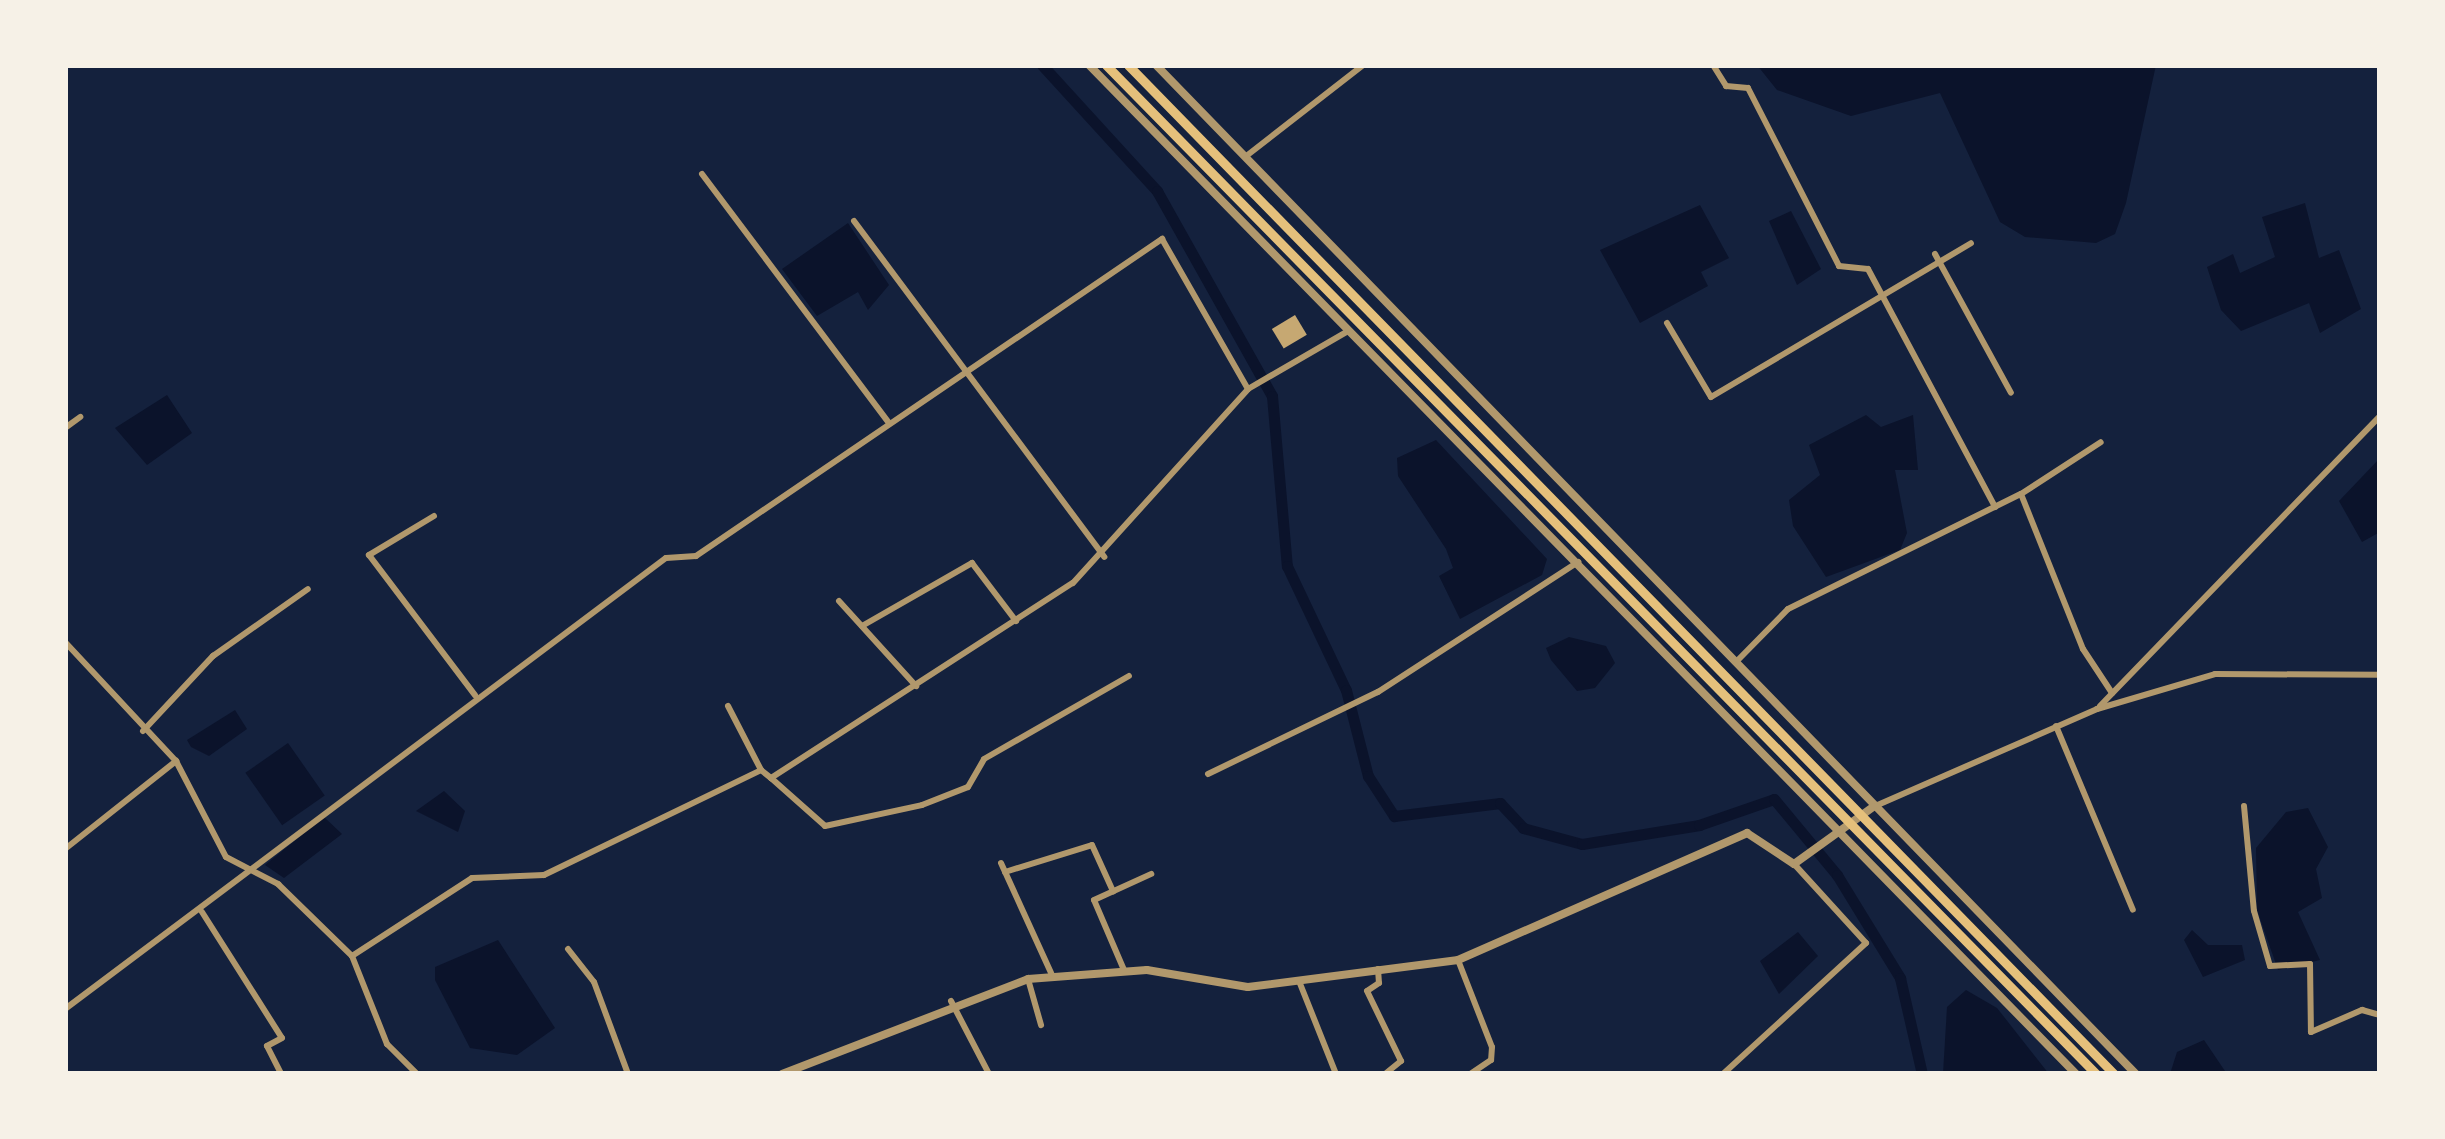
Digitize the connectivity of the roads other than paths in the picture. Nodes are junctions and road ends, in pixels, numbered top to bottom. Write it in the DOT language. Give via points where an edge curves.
graph roads {
  1 [pos="1089,65"];
  2 [pos="1106,65"];
  3 [pos="1156,65"];
  4 [pos="1363,65"];
  5 [pos="1713,65"];
  6 [pos="1133,67"];
  7 [pos="1246,157"];
  8 [pos="702,174"];
  9 [pos="854,222"];
  10 [pos="1971,243"];
  11 [pos="1938,258"];
  12 [pos="1885,296"];
  13 [pos="1667,324"];
  14 [pos="1348,332"];
  15 [pos="968,370"];
  16 [pos="1248,389"];
  17 [pos="2010,393"];
  18 [pos="80,416"];
  19 [pos="2380,416"];
  20 [pos="888,422"];
  21 [pos="65,428"];
  22 [pos="2101,442"];
  23 [pos="2020,494"];
  24 [pos="1575,500"];
  25 [pos="1995,506"];
  26 [pos="1564,510"];
  27 [pos="434,516"];
  28 [pos="1554,520"];
  29 [pos="1545,529"];
  30 [pos="1104,557"];
  31 [pos="1578,562"];
  32 [pos="308,589"];
  33 [pos="839,601"];
  34 [pos="1016,622"];
  35 [pos="862,626"];
  36 [pos="65,642"];
  37 [pos="1734,664"];
  38 [pos="2380,675"];
  39 [pos="1129,676"];
  40 [pos="916,686"];
  41 [pos="2112,693"];
  42 [pos="475,696"];
  43 [pos="728,706"];
  44 [pos="2098,709"];
  45 [pos="2056,726"];
  46 [pos="143,731"];
  47 [pos="176,762"];
  48 [pos="761,770"];
  49 [pos="1208,774"];
  50 [pos="770,778"];
  51 [pos="2244,806"];
  52 [pos="1873,807"];
  53 [pos="1842,833"];
  54 [pos="65,848"];
  55 [pos="1001,863"];
  56 [pos="1794,864"];
  57 [pos="248,872"];
  58 [pos="1005,872"];
  59 [pos="1151,874"];
  60 [pos="1113,892"];
  61 [pos="2133,910"];
  62 [pos="202,912"];
  63 [pos="568,949"];
  64 [pos="352,956"];
  65 [pos="1458,960"];
  66 [pos="1378,968"];
  67 [pos="1124,970"];
  68 [pos="1052,975"];
  69 [pos="1028,978"];
  70 [pos="1299,981"];
  71 [pos="951,1001"];
  72 [pos="65,1008"];
  73 [pos="2380,1015"];
  74 [pos="1041,1025"];
  75 [pos="280,1074"];
  76 [pos="417,1074"];
  77 [pos="628,1074"];
  78 [pos="782,1074"];
  79 [pos="989,1074"];
  80 [pos="1336,1074"];
  81 [pos="1384,1074"];
  82 [pos="1470,1074"];
  83 [pos="1723,1074"];
  84 [pos="2076,1074"];
  85 [pos="2096,1074"];
  86 [pos="2114,1074"];
  87 [pos="2136,1074"];
  1 -- 14 [label="street"];
  2 -- 28 [label="main road"];
  3 -- 7 [label="street"];
  4 -- 7 [label="street"];
  5 -- 12 [label="street" via="1726,86 1748,88 1839,266 1865,266"];
  6 -- 26 [label="main road"];
  7 -- 24 [label="street"];
  8 -- 20 [label="street"];
  9 -- 15 [label="street"];
  10 -- 11 [label="street"];
  11 -- 12 [label="street"];
  11 -- 17 [label="street"];
  12 -- 13 [label="street" via="1711,397"];
  12 -- 25 [label="street"];
  14 -- 16 [label="street"];
  14 -- 29 [label="street"];
  15 -- 16 [label="street" via="1162,239"];
  15 -- 20 [label="street"];
  15 -- 30 [label="street"];
  16 -- 30 [label="street" via="1194,440"];
  18 -- 21 [label="street"];
  19 -- 41 [label="street"];
  20 -- 42 [label="street" via="692,558 666,558"];
  22 -- 23 [label="street"];
  23 -- 25 [label="street"];
  23 -- 41 [label="street" via="2082,649"];
  24 -- 26 [label="main road"];
  24 -- 37 [label="street"];
  25 -- 37 [label="street" via="1788,610"];
  26 -- 86 [label="main road"];
  27 -- 42 [label="street" via="369,555"];
  28 -- 29 [label="main road"];
  28 -- 85 [label="main road"];
  29 -- 31 [label="street"];
  30 -- 34 [label="street"];
  31 -- 49 [label="street" via="1378,692"];
  31 -- 53 [label="street"];
  32 -- 46 [label="street" via="212,656"];
  33 -- 35 [label="street"];
  34 -- 35 [label="street" via="972,564"];
  34 -- 40 [label="street"];
  35 -- 40 [label="street"];
  36 -- 46 [label="street"];
  37 -- 52 [label="street"];
  38 -- 44 [label="street" via="2215,674"];
  39 -- 50 [label="street" via="984,759 968,787 922,806 826,826"];
  40 -- 50 [label="street"];
  41 -- 44 [label="street"];
  42 -- 57 [label="street"];
  43 -- 48 [label="street"];
  44 -- 45 [label="street"];
  45 -- 52 [label="street"];
  45 -- 61 [label="street"];
  46 -- 47 [label="street"];
  47 -- 54 [label="street"];
  47 -- 57 [label="street" via="221,850"];
  48 -- 50 [label="street"];
  48 -- 64 [label="street" via="544,874 472,878"];
  51 -- 73 [label="street" via="2270,966 2310,964 2311,1032 2362,1010"];
  52 -- 53 [label="street"];
  52 -- 87 [label="street"];
  53 -- 56 [label="street"];
  53 -- 84 [label="street"];
  55 -- 58 [label="street"];
  56 -- 65 [label="street" via="1747,833"];
  56 -- 83 [label="street" via="1866,944"];
  57 -- 62 [label="street"];
  57 -- 64 [label="street" via="278,884"];
  58 -- 60 [label="street" via="1092,845"];
  58 -- 68 [label="street"];
  59 -- 60 [label="street"];
  60 -- 67 [label="street" via="1094,900"];
  62 -- 72 [label="street"];
  62 -- 75 [label="street" via="282,1038 267,1046"];
  63 -- 77 [label="street" via="594,982"];
  64 -- 76 [label="street" via="388,1044"];
  65 -- 66 [label="street"];
  65 -- 82 [label="street" via="1492,1047 1491,1060"];
  66 -- 70 [label="street"];
  66 -- 81 [label="street" via="1379,984 1367,991 1401,1061"];
  67 -- 68 [label="street"];
  67 -- 70 [label="street" via="1248,987"];
  68 -- 69 [label="street"];
  69 -- 71 [label="street"];
  69 -- 74 [label="street"];
  70 -- 80 [label="street"];
  71 -- 78 [label="street"];
  71 -- 79 [label="street"];
}
